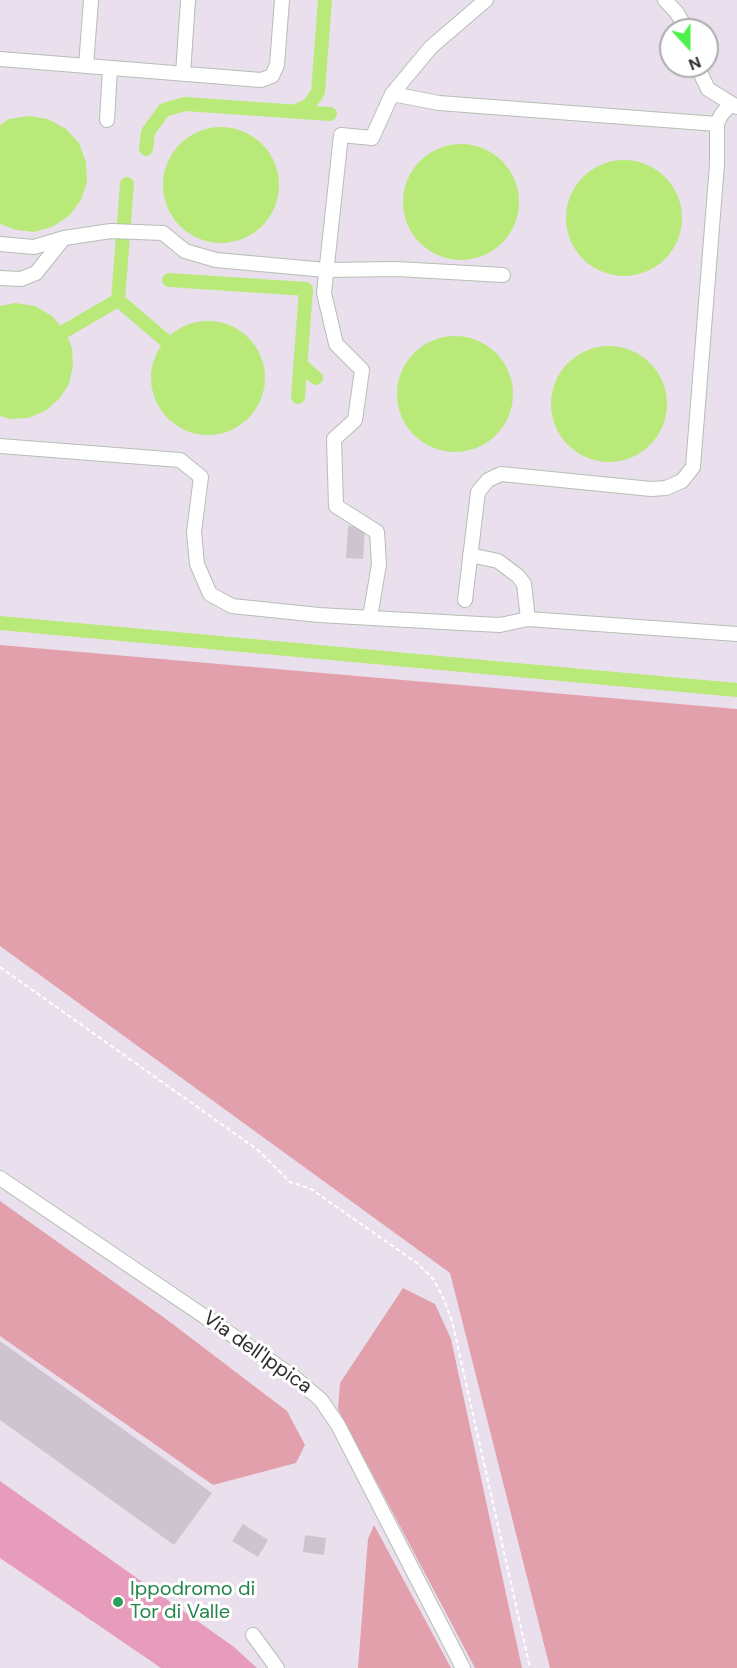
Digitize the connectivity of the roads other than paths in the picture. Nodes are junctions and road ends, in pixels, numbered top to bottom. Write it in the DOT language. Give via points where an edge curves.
graph roads {
  1 [pos="91,0"];
  2 [pos="188,0"];
  3 [pos="282,0"];
  4 [pos="486,0"];
  5 [pos="665,0"];
  6 [pos="680,18"];
  7 [pos="0,59"];
  8 [pos="86,66"];
  9 [pos="110,69"];
  10 [pos="183,74"];
  11 [pos="703,78"];
  12 [pos="392,94"];
  13 [pos="734,105"];
  14 [pos="107,120"];
  15 [pos="717,124"];
  16 [pos="64,238"];
  17 [pos="0,244"];
  18 [pos="326,270"];
  19 [pos="503,275"];
  20 [pos="0,278"];
  21 [pos="0,446"];
  22 [pos="470,555"];
  23 [pos="465,600"];
  24 [pos="370,617"];
  25 [pos="528,619"];
  26 [pos="737,634"];
  27 [pos="0,1178"];
  28 [pos="254,1635"];
  29 [pos="277,1668"];
  30 [pos="463,1668"];
  1 -- 8 [label="street"];
  2 -- 10 [label="street"];
  3 -- 10 [label="street" via="277,65 272,76 261,80"];
  4 -- 12 [label="street" via="431,47"];
  5 -- 6 [label="street"];
  7 -- 8 [label="street"];
  8 -- 9 [label="street"];
  9 -- 10 [label="street"];
  9 -- 14 [label="street"];
  11 -- 13 [label="street" via="708,89"];
  12 -- 15 [label="street" via="439,103"];
  12 -- 18 [label="street" via="372,138 341,135"];
  13 -- 15 [label="street" via="721,115"];
  15 -- 22 [label="street" via="693,467 682,482 651,489 501,474 488,480 478,492"];
  16 -- 17 [label="street" via="34,247"];
  16 -- 18 [label="street" via="111,231 163,233 185,251 216,260"];
  16 -- 20 [label="street" via="36,273 21,279"];
  18 -- 19 [label="street" via="397,269"];
  18 -- 24 [label="street" via="324,293 336,344 362,370 355,420 334,439 336,506 377,532 379,564"];
  21 -- 24 [label="street" via="180,460 201,477 194,532 197,564 210,594 232,606"];
  22 -- 23 [label="street"];
  22 -- 25 [label="street" via="498,561 518,576 524,584"];
  24 -- 25 [label="street" via="500,625"];
  25 -- 26 [label="street"];
  27 -- 30 [label="street, Via dell'Ippica" via="294,1377 321,1400 338,1425"];
  28 -- 29 [label="street"];
}
